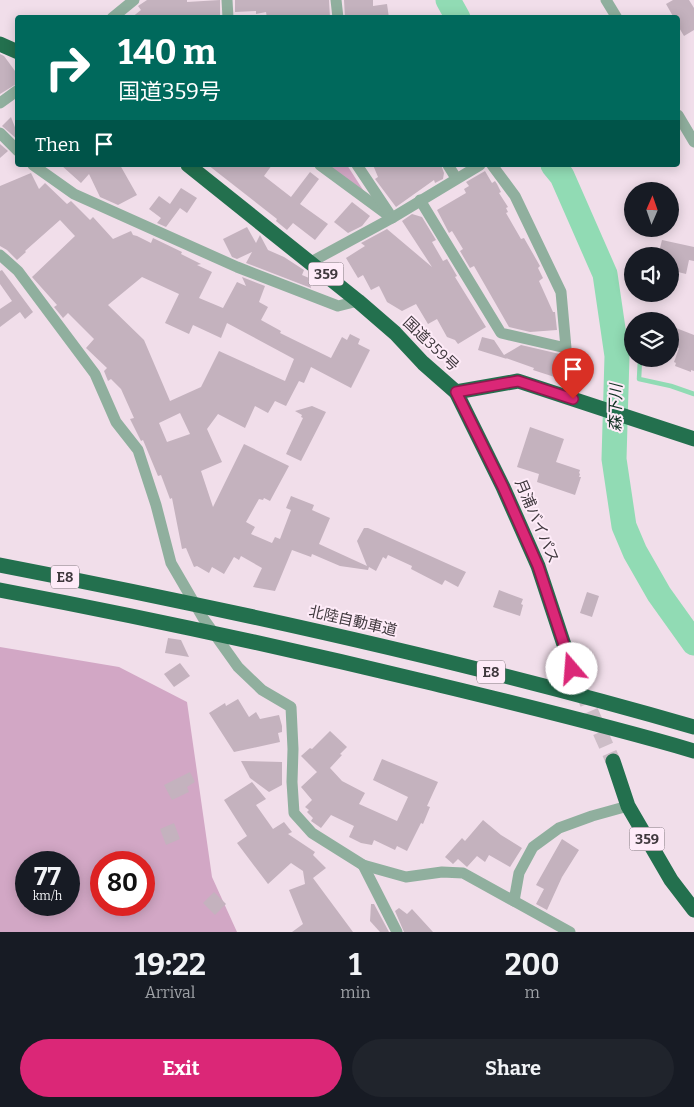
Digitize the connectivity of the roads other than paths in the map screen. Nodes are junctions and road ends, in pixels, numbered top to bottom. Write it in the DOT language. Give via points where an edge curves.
graph roads {
  1 [pos="134,0"];
  2 [pos="227,0"];
  3 [pos="336,0"];
  4 [pos="606,0"];
  5 [pos="116,15"];
  6 [pos="228,15"];
  7 [pos="338,15"];
  8 [pos="615,15"];
  9 [pos="0,44"];
  10 [pos="15,51"];
  11 [pos="15,92"];
  12 [pos="0,103"];
  13 [pos="680,118"];
  14 [pos="0,133"];
  15 [pos="694,142"];
  16 [pos="15,148"];
  17 [pos="36,167"];
  18 [pos="191,167"];
  19 [pos="323,167"];
  20 [pos="358,167"];
  21 [pos="449,167"];
  22 [pos="476,167"];
  23 [pos="493,167"];
  24 [pos="456,178"];
  25 [pos="420,200"];
  26 [pos="392,218"];
  27 [pos="0,255"];
  28 [pos="311,262"];
  29 [pos="358,301"];
  30 [pos="456,392"];
  31 [pos="694,439"];
  32 [pos="0,565"];
  33 [pos="0,590"];
  34 [pos="572,669"];
  35 [pos="694,727"];
  36 [pos="694,751"];
  37 [pos="613,761"];
  38 [pos="628,806"];
  39 [pos="363,865"];
  40 [pos="514,901"];
  41 [pos="694,910"];
  42 [pos="397,932"];
  43 [pos="570,932"];
  1 -- 5 [label="street"];
  2 -- 6 [label="street"];
  3 -- 7 [label="street"];
  4 -- 8 [label="street"];
  9 -- 10 [label="highway"];
  11 -- 12 [label="street"];
  13 -- 15 [label="street"];
  14 -- 16 [label="street"];
  17 -- 29 [label="street" via="74,194 237,267 338,306"];
  18 -- 28 [label="highway, 国道359号 / 359"];
  19 -- 26 [label="street"];
  20 -- 26 [label="street"];
  21 -- 24 [label="street"];
  22 -- 24 [label="street"];
  23 -- 25 [label="street" via="515,196 561,292 566,348 501,333"];
  24 -- 25 [label="street"];
  25 -- 26 [label="street"];
  26 -- 28 [label="street"];
  27 -- 39 [label="street" via="18,271 95,374 116,422 138,450 171,563 203,618 238,668 262,690 290,707 294,813 312,833"];
  28 -- 29 [label="highway, 国道359号 / 359"];
  29 -- 30 [label="highway, 国道359号 / 359"];
  30 -- 31 [label="highway, 国道359号" via="518,381"];
  30 -- 34 [label="highway, 月浦バイパス / 359" via="538,566"];
  32 -- 35 [label="highway, 北陸自動車道 / E8" via="309,629 499,674"];
  33 -- 36 [label="highway, E8" via="307,653"];
  37 -- 38 [label="highway, 359"];
  38 -- 40 [label="street" via="559,828 533,847 519,873"];
  38 -- 41 [label="highway, 359" via="671,880"];
  39 -- 40 [label="street" via="406,877 463,873"];
  39 -- 42 [label="street"];
  40 -- 43 [label="street"];
}
